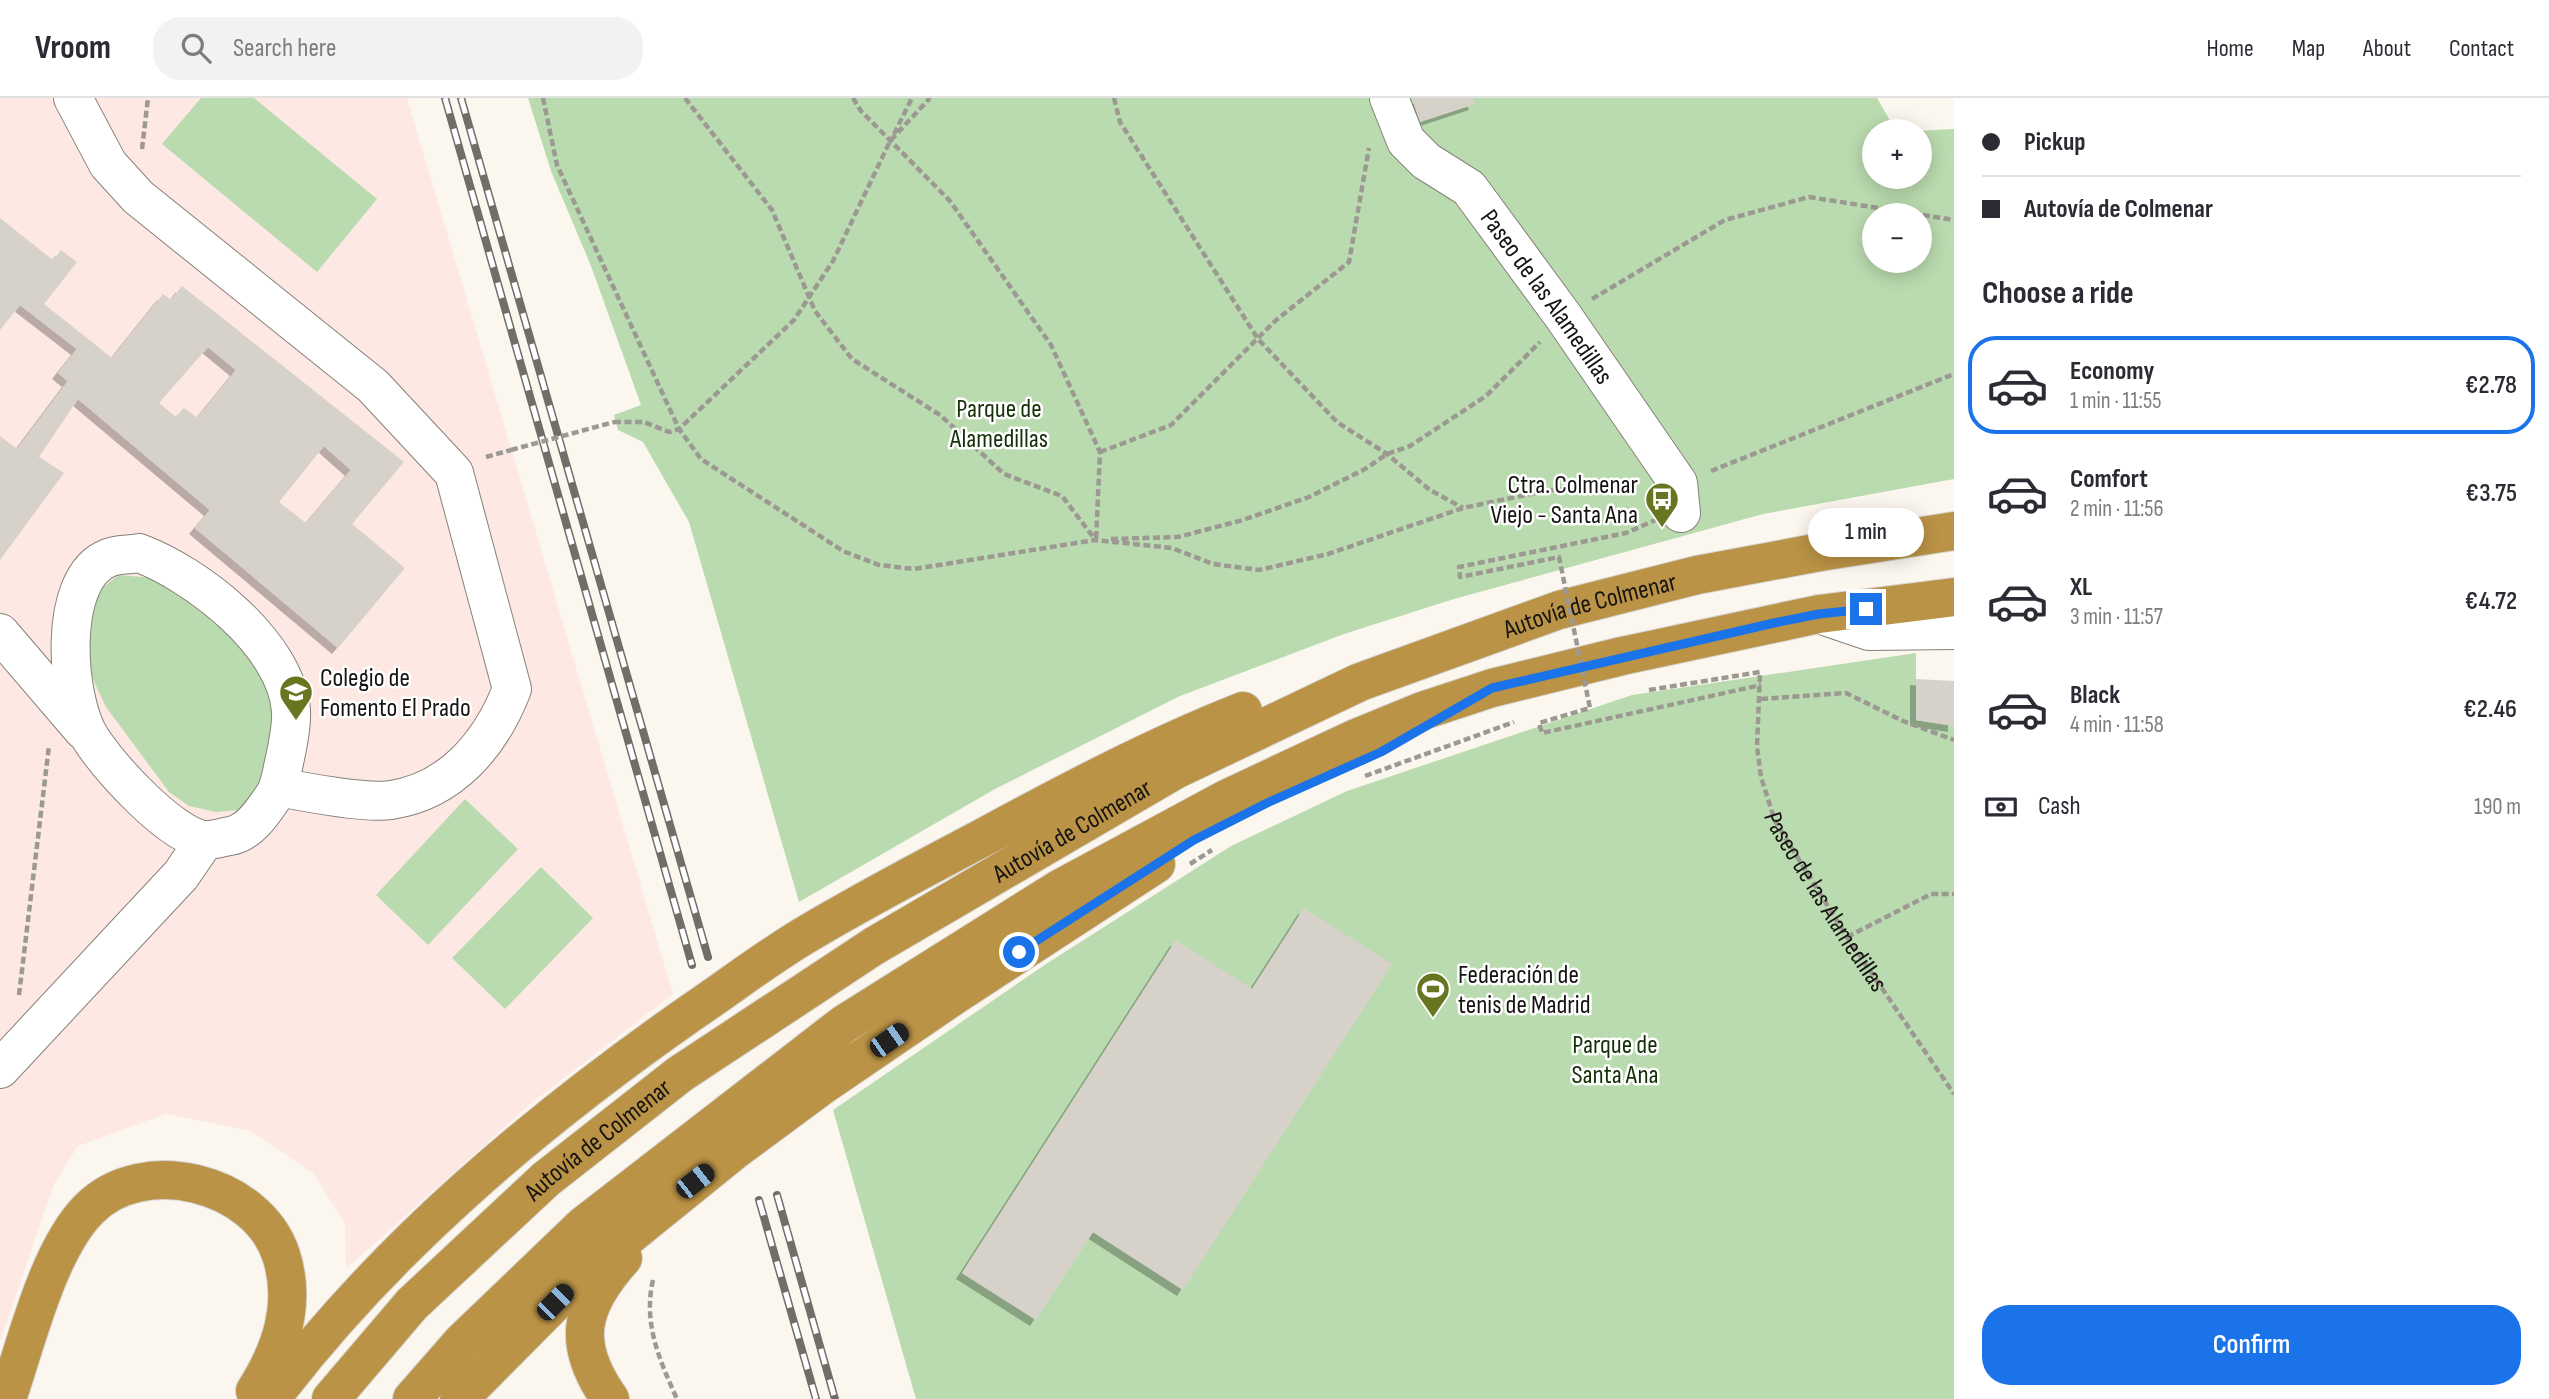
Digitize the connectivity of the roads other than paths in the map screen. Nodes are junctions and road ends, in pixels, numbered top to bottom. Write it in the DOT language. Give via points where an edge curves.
graph roads {
  1 [pos="73,98"];
  2 [pos="1389,98"];
  3 [pos="1675,504"];
  4 [pos="1954,531"];
  5 [pos="1954,597"];
  6 [pos="1819,614"];
  7 [pos="1954,630"];
  8 [pos="0,633"];
  9 [pos="1360,682"];
  10 [pos="1492,688"];
  11 [pos="90,738"];
  12 [pos="279,787"];
  13 [pos="205,840"];
  14 [pos="0,1069"];
  15 [pos="735,1150"];
  16 [pos="7,1399"];
  17 [pos="250,1399"];
  18 [pos="271,1399"];
  19 [pos="331,1399"];
  20 [pos="412,1399"];
  21 [pos="459,1399"];
  22 [pos="610,1399"];
  1 -- 12 [label="street" via="108,164 138,197 373,386 454,473 512,689 499,723 472,758 433,788 390,801"];
  2 -- 3 [label="street, Paseo de las Alamedillas" via="1406,141 1426,161 1469,188 1563,316"];
  4 -- 9 [label="highway, Autovía de Colmenar" via="1820,552 1559,610"];
  5 -- 6 [label="highway, Autovía de Colmenar"];
  6 -- 7 [label="street" via="1869,631"];
  6 -- 10 [label="highway, Autovía de Colmenar"];
  8 -- 11 [label="street"];
  9 -- 18 [label="highway" via="1276,698 1128,761 801,938 643,1047 496,1162 381,1272"];
  9 -- 19 [label="highway, Autovía de Colmenar" via="1175,770 874,946 680,1074 527,1197 412,1304"];
  10 -- 15 [label="highway" via="1381,752 1183,847 954,995"];
  10 -- 20 [label="highway, Autovía de Colmenar" via="1356,738 1226,799 1059,889 844,1024 584,1225 462,1342"];
  11 -- 12 [label="street" via="75,695 71,649 78,594 86,578 107,558 139,553 192,579 249,629 279,670 291,710"];
  11 -- 13 [label="street" via="152,809 180,832"];
  12 -- 13 [label="street" via="262,814 235,835"];
  13 -- 14 [label="street" via="181,876"];
  15 -- 21 [label="highway" via="588,1269"];
  15 -- 22 [label="highway" via="644,1234 597,1293 587,1315 586,1356"];
  16 -- 17 [label="highway" via="67,1240 90,1208 151,1179 182,1179 238,1203 261,1223 281,1253 286,1278 285,1332"];
}
